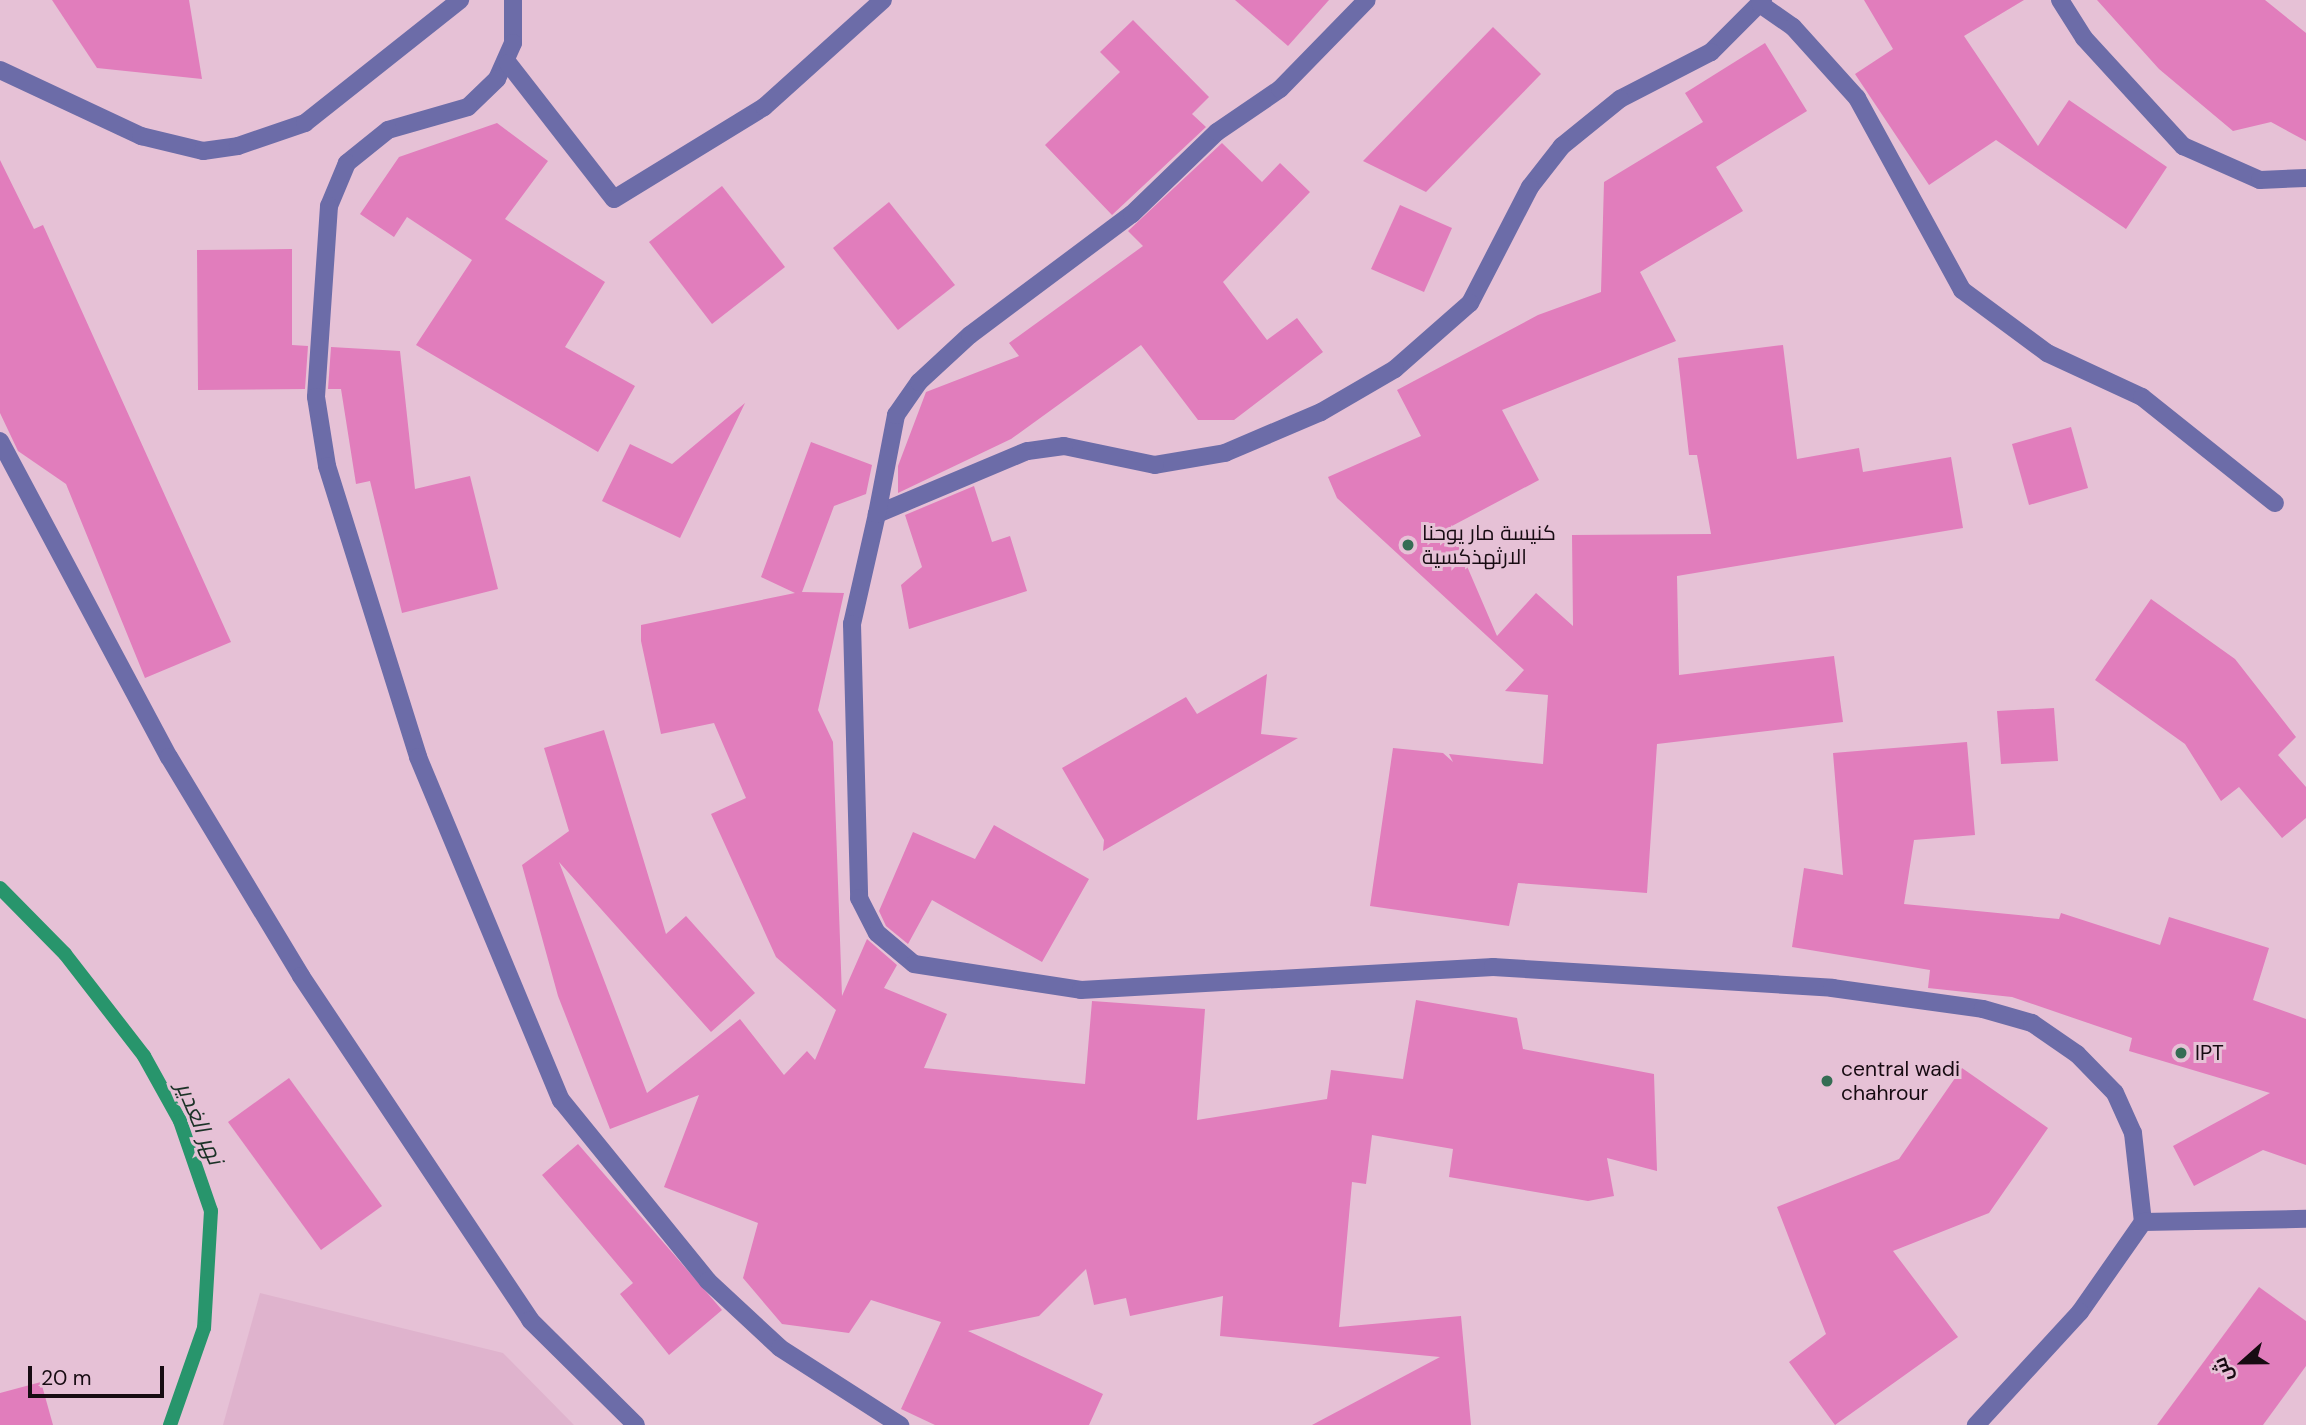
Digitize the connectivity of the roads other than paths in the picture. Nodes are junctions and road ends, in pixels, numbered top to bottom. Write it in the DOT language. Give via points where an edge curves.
graph roads {
  1 [pos="460,0"];
  2 [pos="513,0"];
  3 [pos="883,0"];
  4 [pos="1367,0"];
  5 [pos="2060,0"];
  6 [pos="1761,2"];
  7 [pos="508,63"];
  8 [pos="0,71"];
  9 [pos="2306,178"];
  10 [pos="0,441"];
  11 [pos="2275,503"];
  12 [pos="877,514"];
  13 [pos="2306,1219"];
  14 [pos="2143,1222"];
  15 [pos="636,1425"];
  16 [pos="900,1425"];
  17 [pos="1976,1425"];
  1 -- 8 [label="street" via="305,123 238,146 203,151 141,136"];
  2 -- 7 [label="street"];
  3 -- 7 [label="street" via="764,107 614,199"];
  4 -- 12 [label="street" via="1280,89 1217,132 1132,214 970,335 919,382 896,415"];
  5 -- 9 [label="street" via="2084,38 2183,146 2260,180"];
  6 -- 11 [label="street" via="1793,27 1857,98 1962,290 2047,352 2142,397"];
  6 -- 12 [label="street" via="1711,52 1620,99 1562,146 1530,187 1470,303 1385,376 1321,412 1226,453 1155,465 1064,446 1027,451"];
  7 -- 16 [label="street" via="468,107 388,130 347,163 329,206 317,343 327,466 418,757 561,1100 708,1281 780,1349"];
  10 -- 15 [label="street" via="163,745 300,976 530,1320"];
  12 -- 14 [label="street" via="852,624 855,860 859,898 877,933 914,964 1021,983 1140,990 1493,967 1832,988 1983,1009 2032,1023 2077,1054 2115,1093 2133,1133"];
  13 -- 14 [label="street"];
  14 -- 17 [label="street" via="2080,1312"];
}
